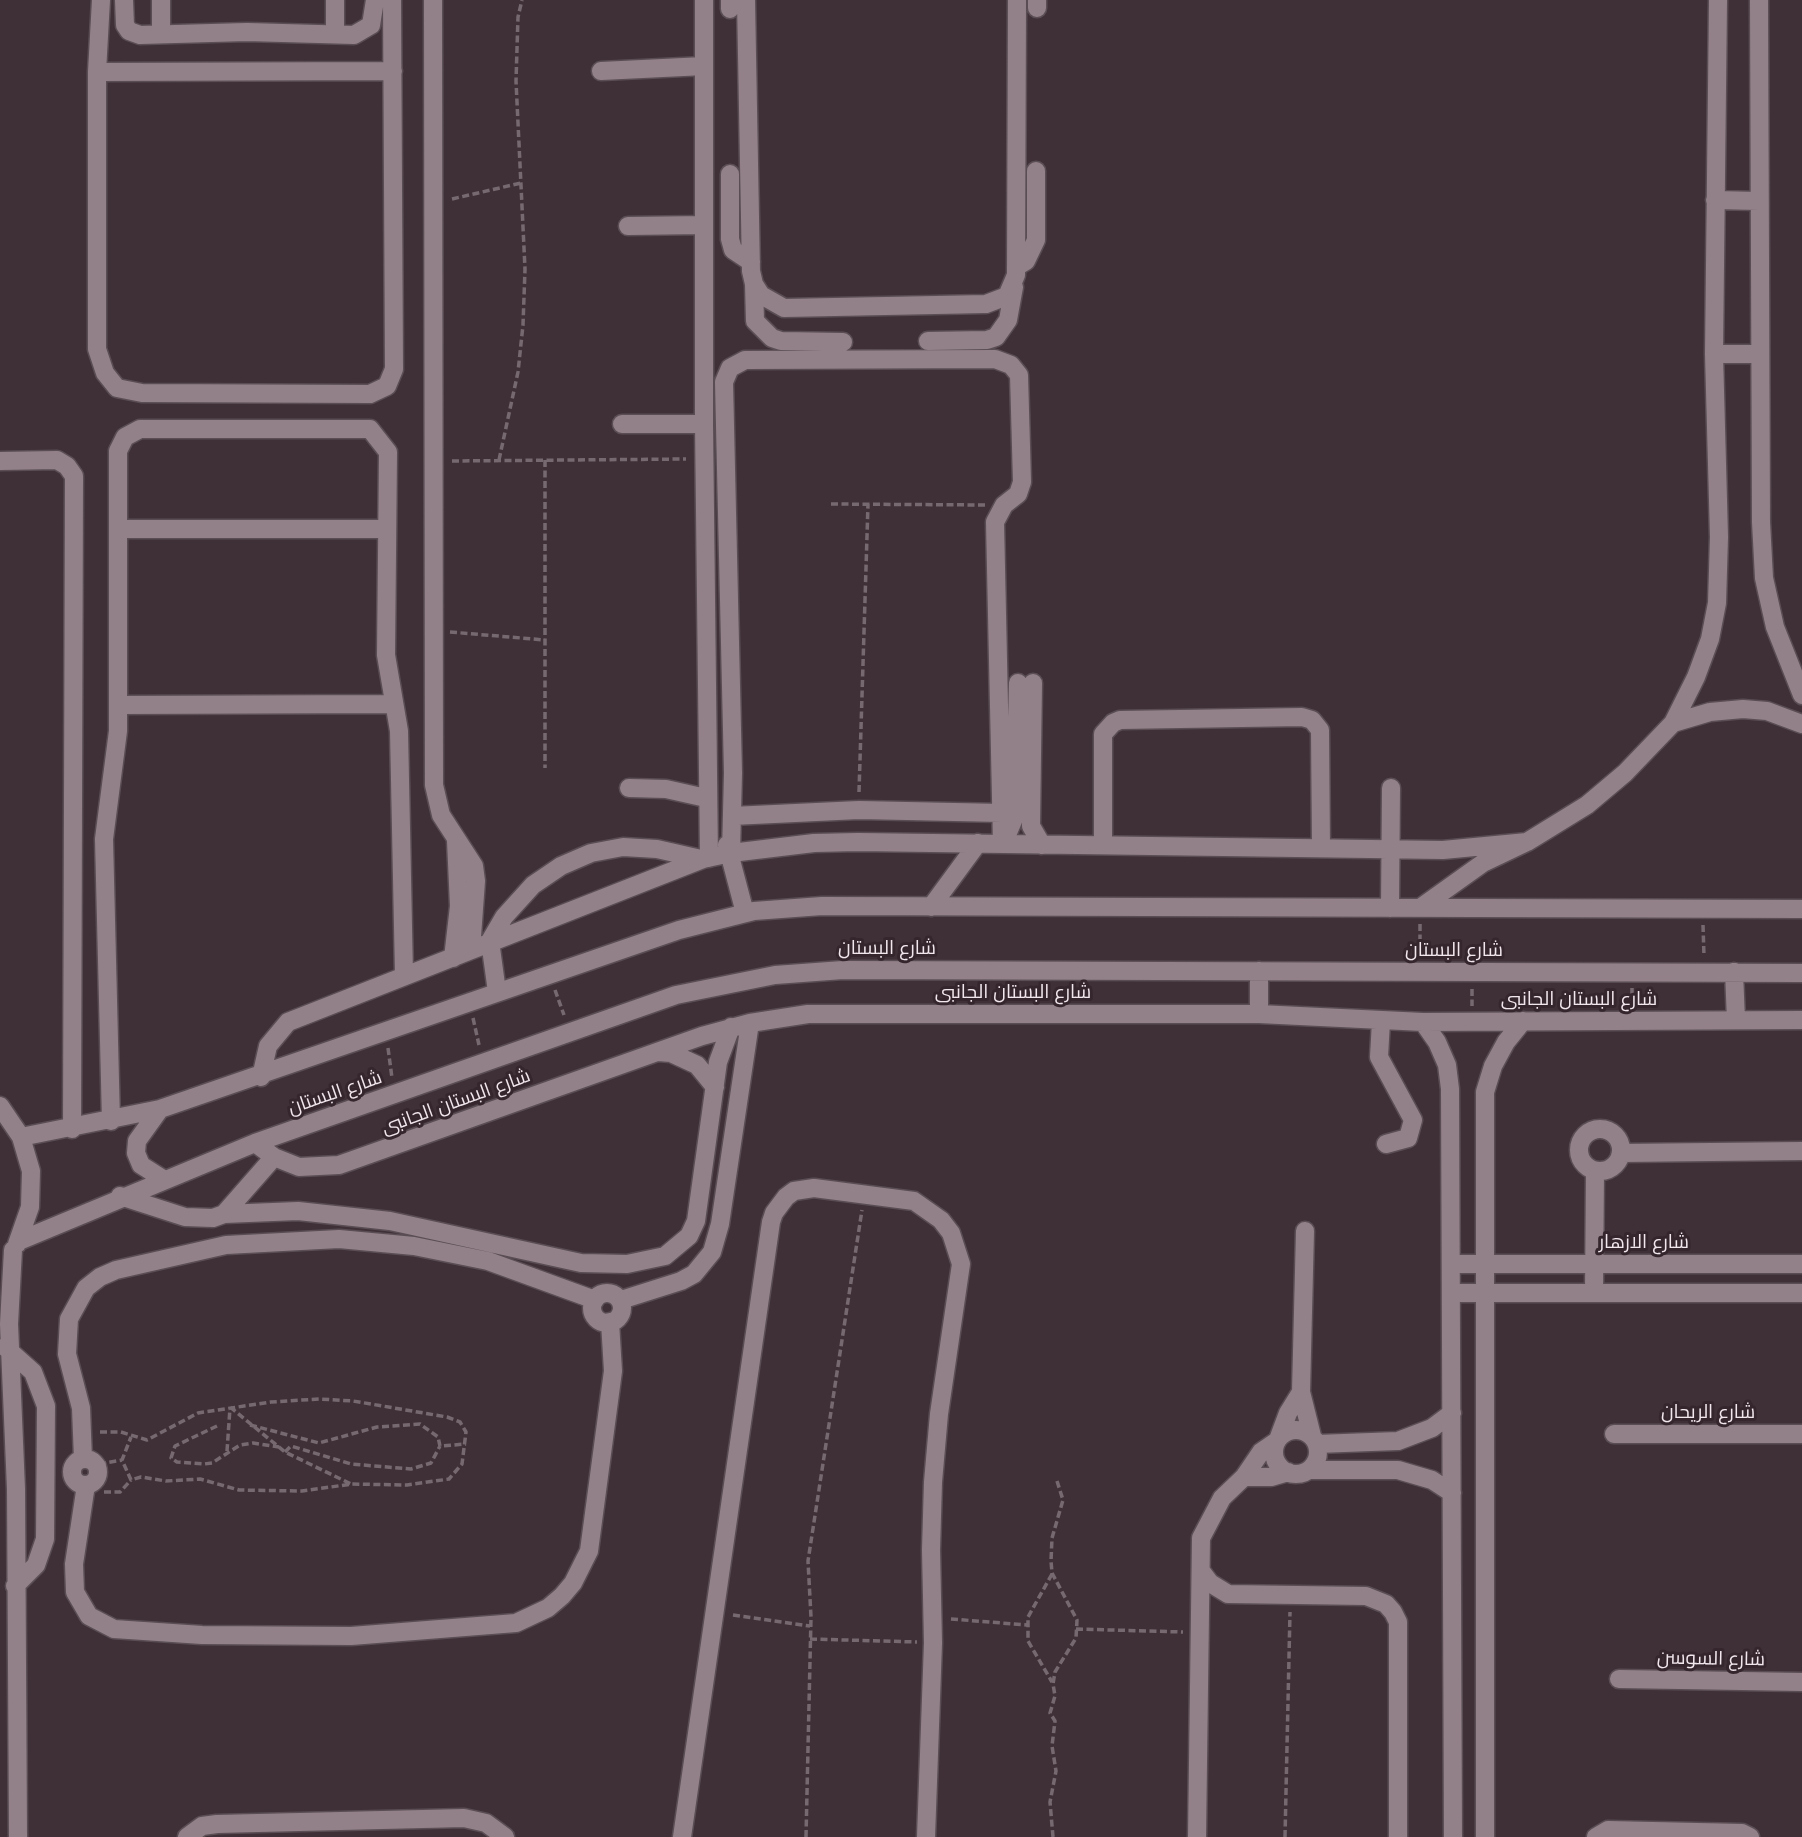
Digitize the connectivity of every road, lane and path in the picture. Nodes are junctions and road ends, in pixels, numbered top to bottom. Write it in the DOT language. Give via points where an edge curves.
graph roads {
  1 [pos="101,0"];
  2 [pos="124,0"];
  3 [pos="161,0"];
  4 [pos="335,0"];
  5 [pos="375,0"];
  6 [pos="392,0"];
  7 [pos="433,0"];
  8 [pos="522,0"];
  9 [pos="704,0"];
  10 [pos="1017,0"];
  11 [pos="1718,0"];
  12 [pos="1759,0"];
  13 [pos="735,3"];
  14 [pos="161,34"];
  15 [pos="335,34"];
  16 [pos="704,66"];
  17 [pos="393,71"];
  18 [pos="601,71"];
  19 [pos="97,72"];
  20 [pos="1036,170"];
  21 [pos="730,174"];
  22 [pos="521,183"];
  23 [pos="1715,200"];
  24 [pos="1759,201"];
  25 [pos="431,204"];
  26 [pos="704,225"];
  27 [pos="628,226"];
  28 [pos="751,262"];
  29 [pos="1016,267"];
  30 [pos="754,284"];
  31 [pos="1014,286"];
  32 [pos="928,341"];
  33 [pos="843,342"];
  34 [pos="1714,354"];
  35 [pos="1760,354"];
  36 [pos="622,424"];
  37 [pos="704,424"];
  38 [pos="705,459"];
  39 [pos="499,460"];
  40 [pos="545,460"];
  41 [pos="0,461"];
  42 [pos="436,461"];
  43 [pos="831,504"];
  44 [pos="869,504"];
  45 [pos="1004,505"];
  46 [pos="118,529"];
  47 [pos="387,529"];
  48 [pos="433,631"];
  49 [pos="545,640"];
  50 [pos="1802,695"];
  51 [pos="391,704"];
  52 [pos="118,705"];
  53 [pos="713,719"];
  54 [pos="1673,723"];
  55 [pos="1802,724"];
  56 [pos="860,766"];
  57 [pos="545,768"];
  58 [pos="629,788"];
  59 [pos="1391,788"];
  60 [pos="706,798"];
  61 [pos="1002,813"];
  62 [pos="732,817"];
  63 [pos="456,841"];
  64 [pos="1527,842"];
  65 [pos="978,843"];
  66 [pos="1002,844"];
  67 [pos="1042,845"];
  68 [pos="1103,845"];
  69 [pos="1321,848"];
  70 [pos="1390,849"];
  71 [pos="731,853"];
  72 [pos="706,859"];
  73 [pos="931,906"];
  74 [pos="1390,908"];
  75 [pos="1420,908"];
  76 [pos="1703,909"];
  77 [pos="1802,909"];
  78 [pos="745,912"];
  79 [pos="490,941"];
  80 [pos="471,950"];
  81 [pos="453,958"];
  82 [pos="1259,971"];
  83 [pos="1420,972"];
  84 [pos="1472,972"];
  85 [pos="1632,972"];
  86 [pos="1704,972"];
  87 [pos="1734,972"];
  88 [pos="1802,973"];
  89 [pos="550,974"];
  90 [pos="404,975"];
  91 [pos="497,992"];
  92 [pos="468,1003"];
  93 [pos="1259,1014"];
  94 [pos="1632,1020"];
  95 [pos="1736,1020"];
  96 [pos="1802,1020"];
  97 [pos="1381,1021"];
  98 [pos="1523,1021"];
  99 [pos="1423,1022"];
  100 [pos="1472,1022"];
  101 [pos="750,1023"];
  102 [pos="731,1027"];
  103 [pos="387,1032"];
  104 [pos="570,1032"];
  105 [pos="657,1052"];
  106 [pos="484,1063"];
  107 [pos="261,1077"];
  108 [pos="715,1087"];
  109 [pos="394,1094"];
  110 [pos="0,1106"];
  111 [pos="160,1109"];
  112 [pos="111,1121"];
  113 [pos="72,1129"];
  114 [pos="21,1137"];
  115 [pos="255,1143"];
  116 [pos="1386,1144"];
  117 [pos="1802,1151"];
  118 [pos="1621,1153"];
  119 [pos="274,1157"];
  120 [pos="1595,1171"];
  121 [pos="163,1179"];
  122 [pos="865,1194"];
  123 [pos="120,1196"];
  124 [pos="224,1214"];
  125 [pos="1305,1231"];
  126 [pos="16,1245"];
  127 [pos="1451,1264"];
  128 [pos="1485,1264"];
  129 [pos="1595,1264"];
  130 [pos="1802,1264"];
  131 [pos="0,1267"];
  132 [pos="1451,1293"];
  133 [pos="1485,1293"];
  134 [pos="1594,1293"];
  135 [pos="1802,1293"];
  136 [pos="595,1300"];
  137 [pos="621,1300"];
  138 [pos="610,1322"];
  139 [pos="5,1347"];
  140 [pos="1301,1392"];
  141 [pos="230,1407"];
  142 [pos="1452,1413"];
  143 [pos="250,1425"];
  144 [pos="217,1426"];
  145 [pos="1614,1433"];
  146 [pos="1802,1434"];
  147 [pos="131,1437"];
  148 [pos="1278,1439"];
  149 [pos="1314,1440"];
  150 [pos="319,1443"];
  151 [pos="466,1444"];
  152 [pos="440,1446"];
  153 [pos="279,1447"];
  154 [pos="228,1451"];
  155 [pos="285,1452"];
  156 [pos="322,1456"];
  157 [pos="85,1457"];
  158 [pos="122,1460"];
  159 [pos="47,1461"];
  160 [pos="1309,1470"];
  161 [pos="1288,1472"];
  162 [pos="1244,1477"];
  163 [pos="131,1480"];
  164 [pos="1057,1481"];
  165 [pos="46,1484"];
  166 [pos="87,1484"];
  167 [pos="352,1484"];
  168 [pos="1452,1493"];
  169 [pos="1201,1571"];
  170 [pos="1052,1573"];
  171 [pos="15,1586"];
  172 [pos="1228,1594"];
  173 [pos="1290,1596"];
  174 [pos="713,1612"];
  175 [pos="932,1617"];
  176 [pos="1028,1625"];
  177 [pos="810,1626"];
  178 [pos="1200,1626"];
  179 [pos="1076,1629"];
  180 [pos="810,1639"];
  181 [pos="933,1643"];
  182 [pos="1619,1679"];
  183 [pos="1802,1682"];
  184 [pos="1053,1684"];
  185 [pos="18,1837"];
  186 [pos="187,1837"];
  187 [pos="505,1837"];
  188 [pos="682,1837"];
  189 [pos="806,1837"];
  190 [pos="926,1837"];
  191 [pos="1053,1837"];
  192 [pos="1197,1837"];
  193 [pos="1285,1837"];
  194 [pos="1398,1837"];
  195 [pos="1454,1837"];
  196 [pos="1485,1837"];
  197 [pos="1596,1837"];
  198 [pos="1750,1837"];
  1 -- 19 [label="street"];
  2 -- 14 [label="street" via="129,31"];
  3 -- 14 [label="street"];
  4 -- 15 [label="street"];
  5 -- 15 [label="street" via="374,19 366,31"];
  6 -- 17 [label="street"];
  7 -- 25 [label="street"];
  8 -- 22 [label="path" via="516,44"];
  9 -- 16 [label="street"];
  10 -- 29 [label="street"];
  11 -- 23 [label="street"];
  12 -- 24 [label="street"];
  13 -- 28 [label="street"];
  14 -- 15 [label="street"];
  16 -- 18 [label="street"];
  16 -- 26 [label="street"];
  17 -- 19 [label="street"];
  17 -- 19 [label="street" via="394,369 387,386 370,394 142,393 117,388 111,382 97,349"];
  20 -- 29 [label="street" via="1036,240 1033,251"];
  21 -- 28 [label="street" via="730,239 741,257"];
  22 -- 25 [label="path"];
  22 -- 39 [label="path" via="523,325 519,372"];
  23 -- 24 [label="street"];
  23 -- 34 [label="street"];
  24 -- 35 [label="street"];
  25 -- 42 [label="street"];
  26 -- 27 [label="street"];
  26 -- 37 [label="street"];
  28 -- 30 [label="street"];
  29 -- 31 [label="street"];
  30 -- 31 [label="street" via="771,303 784,308 986,304 1007,296"];
  30 -- 33 [label="street" via="755,321 772,338"];
  31 -- 32 [label="street" via="1008,320 996,337"];
  34 -- 35 [label="street"];
  34 -- 54 [label="street" via="1717,603 1710,639"];
  35 -- 50 [label="street" via="1764,578 1775,627"];
  36 -- 37 [label="street"];
  37 -- 38 [label="street"];
  38 -- 40 [label="path"];
  38 -- 60 [label="street"];
  39 -- 40 [label="path"];
  39 -- 42 [label="path"];
  40 -- 49 [label="path"];
  41 -- 113 [label="street" via="57,460 74,476"];
  42 -- 48 [label="street"];
  43 -- 44 [label="path"];
  44 -- 45 [label="path"];
  44 -- 56 [label="path"];
  45 -- 61 [label="street" via="995,522"];
  45 -- 62 [label="street" via="1018,494 1021,482 1021,381 1016,369 1006,362 745,360 730,368 724,382"];
  46 -- 47 [label="street"];
  46 -- 47 [label="street" via="118,451 125,437 140,429 370,429 388,452"];
  46 -- 52 [label="street"];
  47 -- 51 [label="street" via="386,655"];
  48 -- 49 [label="path"];
  48 -- 63 [label="street" via="436,801"];
  49 -- 57 [label="path"];
  51 -- 52 [label="street"];
  51 -- 90 [label="street" via="398,732"];
  52 -- 112 [label="street" via="104,839"];
  53 -- 71 [label="street" via="717,809"];
  54 -- 55 [label="street" via="1710,712 1743,709 1767,711"];
  54 -- 64 [label="street" via="1587,805"];
  58 -- 60 [label="street" via="666,789"];
  59 -- 70 [label="street"];
  60 -- 72 [label="street"];
  61 -- 62 [label="street" via="859,810"];
  61 -- 66 [label="street"];
  62 -- 71 [label="street"];
  63 -- 80 [label="street" via="469,855 476,881"];
  63 -- 81 [label="street" via="460,885"];
  64 -- 70 [label="street" via="1465,849"];
  64 -- 75 [label="street" via="1483,863"];
  65 -- 66 [label="street"];
  65 -- 71 [label="street" via="814,843"];
  65 -- 73 [label="street"];
  66 -- 67 [label="street"];
  66 -- 67 [label="street" via="1015,816 1025,683 1031,826"];
  67 -- 68 [label="street"];
  68 -- 69 [label="street"];
  68 -- 69 [label="street" via="1104,734 1113,723 1302,717 1320,730"];
  69 -- 70 [label="street"];
  70 -- 74 [label="street"];
  71 -- 72 [label="street"];
  71 -- 78 [label="street"];
  72 -- 79 [label="street"];
  72 -- 79 [label="street" via="623,847 592,853 533,885 504,917"];
  73 -- 74 [label="street, شارع البستان"];
  73 -- 78 [label="street, شارع البستان" via="801,906"];
  74 -- 75 [label="street, شارع البستان"];
  75 -- 76 [label="street, شارع البستان"];
  75 -- 83 [label="path"];
  76 -- 77 [label="street, شارع البستان"];
  76 -- 86 [label="path"];
  78 -- 89 [label="street, شارع البستان"];
  79 -- 80 [label="street"];
  79 -- 91 [label="street"];
  80 -- 81 [label="street"];
  81 -- 90 [label="street"];
  82 -- 83 [label="street, شارع البستان"];
  82 -- 93 [label="street"];
  82 -- 104 [label="street, شارع البستان" via="843,970 775,975 676,995"];
  83 -- 84 [label="street, شارع البستان"];
  84 -- 85 [label="street, شارع البستان"];
  84 -- 100 [label="path"];
  85 -- 86 [label="street, شارع البستان"];
  85 -- 94 [label="path"];
  86 -- 87 [label="street, شارع البستان"];
  87 -- 88 [label="street, شارع البستان"];
  87 -- 95 [label="street"];
  89 -- 91 [label="street, شارع البستان"];
  89 -- 104 [label="path"];
  90 -- 107 [label="street" via="288,1022 268,1046"];
  91 -- 92 [label="street, شارع البستان"];
  92 -- 103 [label="street, شارع البستان"];
  92 -- 106 [label="path"];
  93 -- 97 [label="street, شارع البستان الجانبى"];
  93 -- 101 [label="street, شارع البستان الجانبى" via="837,1013"];
  94 -- 95 [label="street, شارع البستان الجانبى"];
  94 -- 98 [label="street, شارع البستان الجانبى"];
  95 -- 96 [label="street, شارع البستان الجانبى"];
  97 -- 99 [label="street, شارع البستان الجانبى"];
  97 -- 116 [label="street" via="1379,1057 1413,1120 1408,1138"];
  98 -- 100 [label="street, شارع البستان الجانبى"];
  98 -- 128 [label="street" via="1493,1066 1485,1092"];
  99 -- 100 [label="street, شارع البستان الجانبى"];
  99 -- 127 [label="street" via="1447,1065 1450,1090"];
  101 -- 102 [label="street, شارع البستان الجانبى"];
  101 -- 137 [label="street" via="712,1252 681,1281"];
  102 -- 105 [label="street, شارع البستان الجانبى"];
  102 -- 108 [label="street" via="721,1050"];
  103 -- 107 [label="street, شارع البستان"];
  103 -- 109 [label="path"];
  104 -- 106 [label="street, شارع البستان"];
  105 -- 108 [label="street" via="685,1058"];
  105 -- 119 [label="street, شارع البستان الجانبى" via="339,1165 313,1169"];
  106 -- 109 [label="street, شارع البستان"];
  107 -- 111 [label="street, شارع البستان"];
  108 -- 124 [label="street" via="696,1221 678,1248 649,1261 581,1263 427,1227 353,1216"];
  109 -- 115 [label="street, شارع البستان"];
  110 -- 114 [label="street"];
  111 -- 112 [label="street, شارع البستان"];
  111 -- 121 [label="street" via="137,1141 136,1153 141,1165"];
  112 -- 113 [label="street, شارع البستان"];
  113 -- 114 [label="street, شارع البستان"];
  114 -- 126 [label="street" via="32,1189"];
  115 -- 119 [label="street, شارع البستان الجانبى"];
  115 -- 121 [label="street, شارع البستان"];
  117 -- 118 [label="street"];
  118 -- 120 [label="street" via="1616,1164"];
  118 -- 120 [label="street" via="1614,1133 1592,1129 1578,1145 1585,1166"];
  119 -- 124 [label="street"];
  120 -- 129 [label="street"];
  121 -- 123 [label="street, شارع البستان"];
  122 -- 174 [label="street" via="804,1188 786,1197 774,1213"];
  122 -- 175 [label="street" via="914,1201 929,1209 951,1233 961,1264 934,1468"];
  122 -- 177 [label="path" via="808,1561"];
  123 -- 124 [label="street" via="185,1217"];
  123 -- 126 [label="street, شارع البستان"];
  125 -- 140 [label="street"];
  126 -- 131 [label="street"];
  126 -- 139 [label="street"];
  127 -- 128 [label="street, شارع الازهار"];
  127 -- 132 [label="street"];
  128 -- 129 [label="street, شارع الازهار"];
  128 -- 133 [label="street"];
  129 -- 130 [label="street, شارع الازهار"];
  129 -- 134 [label="street"];
  132 -- 133 [label="street"];
  132 -- 142 [label="street"];
  133 -- 134 [label="street"];
  133 -- 196 [label="street"];
  134 -- 135 [label="street"];
  136 -- 137 [label="street" via="606,1293"];
  136 -- 138 [label="street" via="594,1314"];
  136 -- 157 [label="street" via="488,1261 377,1242 263,1241 152,1260 100,1277 81,1296 69,1319 67,1354 81,1408"];
  137 -- 138 [label="street" via="621,1314"];
  138 -- 166 [label="street" via="613,1371 589,1551 562,1596 516,1623 351,1636 114,1629 89,1616 75,1592 74,1564"];
  139 -- 159 [label="street" via="33,1372 44,1395"];
  139 -- 171 [label="street" via="16,1489"];
  140 -- 148 [label="street"];
  140 -- 149 [label="street"];
  141 -- 143 [label="path"];
  141 -- 147 [label="path" via="187,1417 147,1440"];
  141 -- 151 [label="path" via="353,1401 456,1420 466,1432"];
  141 -- 154 [label="path"];
  142 -- 149 [label="street" via="1432,1428 1398,1441"];
  142 -- 168 [label="street"];
  143 -- 150 [label="path"];
  143 -- 153 [label="path"];
  144 -- 154 [label="path" via="175,1446 171,1458 212,1463"];
  145 -- 146 [label="street, شارع الريحان"];
  147 -- 157 [label="path" via="111,1430 100,1432"];
  147 -- 158 [label="path"];
  148 -- 149 [label="street" via="1295,1430"];
  148 -- 161 [label="street" via="1277,1462"];
  148 -- 162 [label="street" via="1254,1460"];
  149 -- 160 [label="street" via="1317,1458"];
  150 -- 152 [label="path" via="408,1423 431,1429"];
  150 -- 156 [label="path"];
  151 -- 152 [label="path"];
  151 -- 167 [label="path" via="460,1469 449,1479 407,1485"];
  152 -- 156 [label="path" via="431,1463 411,1469 364,1466"];
  153 -- 154 [label="path" via="253,1443"];
  153 -- 155 [label="path"];
  155 -- 156 [label="path" via="291,1446"];
  155 -- 167 [label="path"];
  157 -- 158 [label="path"];
  157 -- 159 [label="street"];
  157 -- 166 [label="street" via="72,1472"];
  158 -- 163 [label="path"];
  159 -- 165 [label="street"];
  160 -- 161 [label="street"];
  160 -- 168 [label="street" via="1410,1472"];
  161 -- 162 [label="street"];
  162 -- 169 [label="street" via="1222,1498 1207,1524 1201,1538"];
  163 -- 166 [label="path" via="127,1487 112,1493"];
  163 -- 167 [label="path" via="200,1479 239,1490 302,1491"];
  164 -- 170 [label="path" via="1062,1500 1052,1538"];
  165 -- 166 [label="street"];
  165 -- 171 [label="street" via="42,1552 28,1576"];
  168 -- 195 [label="street"];
  169 -- 172 [label="street"];
  169 -- 178 [label="street"];
  170 -- 176 [label="path"];
  170 -- 179 [label="path" via="1077,1620"];
  171 -- 185 [label="street"];
  172 -- 173 [label="street"];
  172 -- 178 [label="street"];
  173 -- 193 [label="path"];
  173 -- 194 [label="street" via="1366,1596 1386,1604 1398,1622"];
  174 -- 177 [label="path"];
  174 -- 188 [label="street"];
  175 -- 176 [label="path"];
  175 -- 181 [label="street"];
  176 -- 184 [label="path" via="1028,1641"];
  177 -- 180 [label="path"];
  178 -- 179 [label="path"];
  178 -- 192 [label="street"];
  179 -- 184 [label="path"];
  180 -- 181 [label="path"];
  180 -- 189 [label="path"];
  181 -- 190 [label="street"];
  182 -- 183 [label="street, شارع السوسن"];
  184 -- 191 [label="path"];
  186 -- 187 [label="street" via="202,1826 216,1824 464,1818 486,1823"];
  197 -- 198 [label="street" via="1608,1830 1742,1833"];
}
